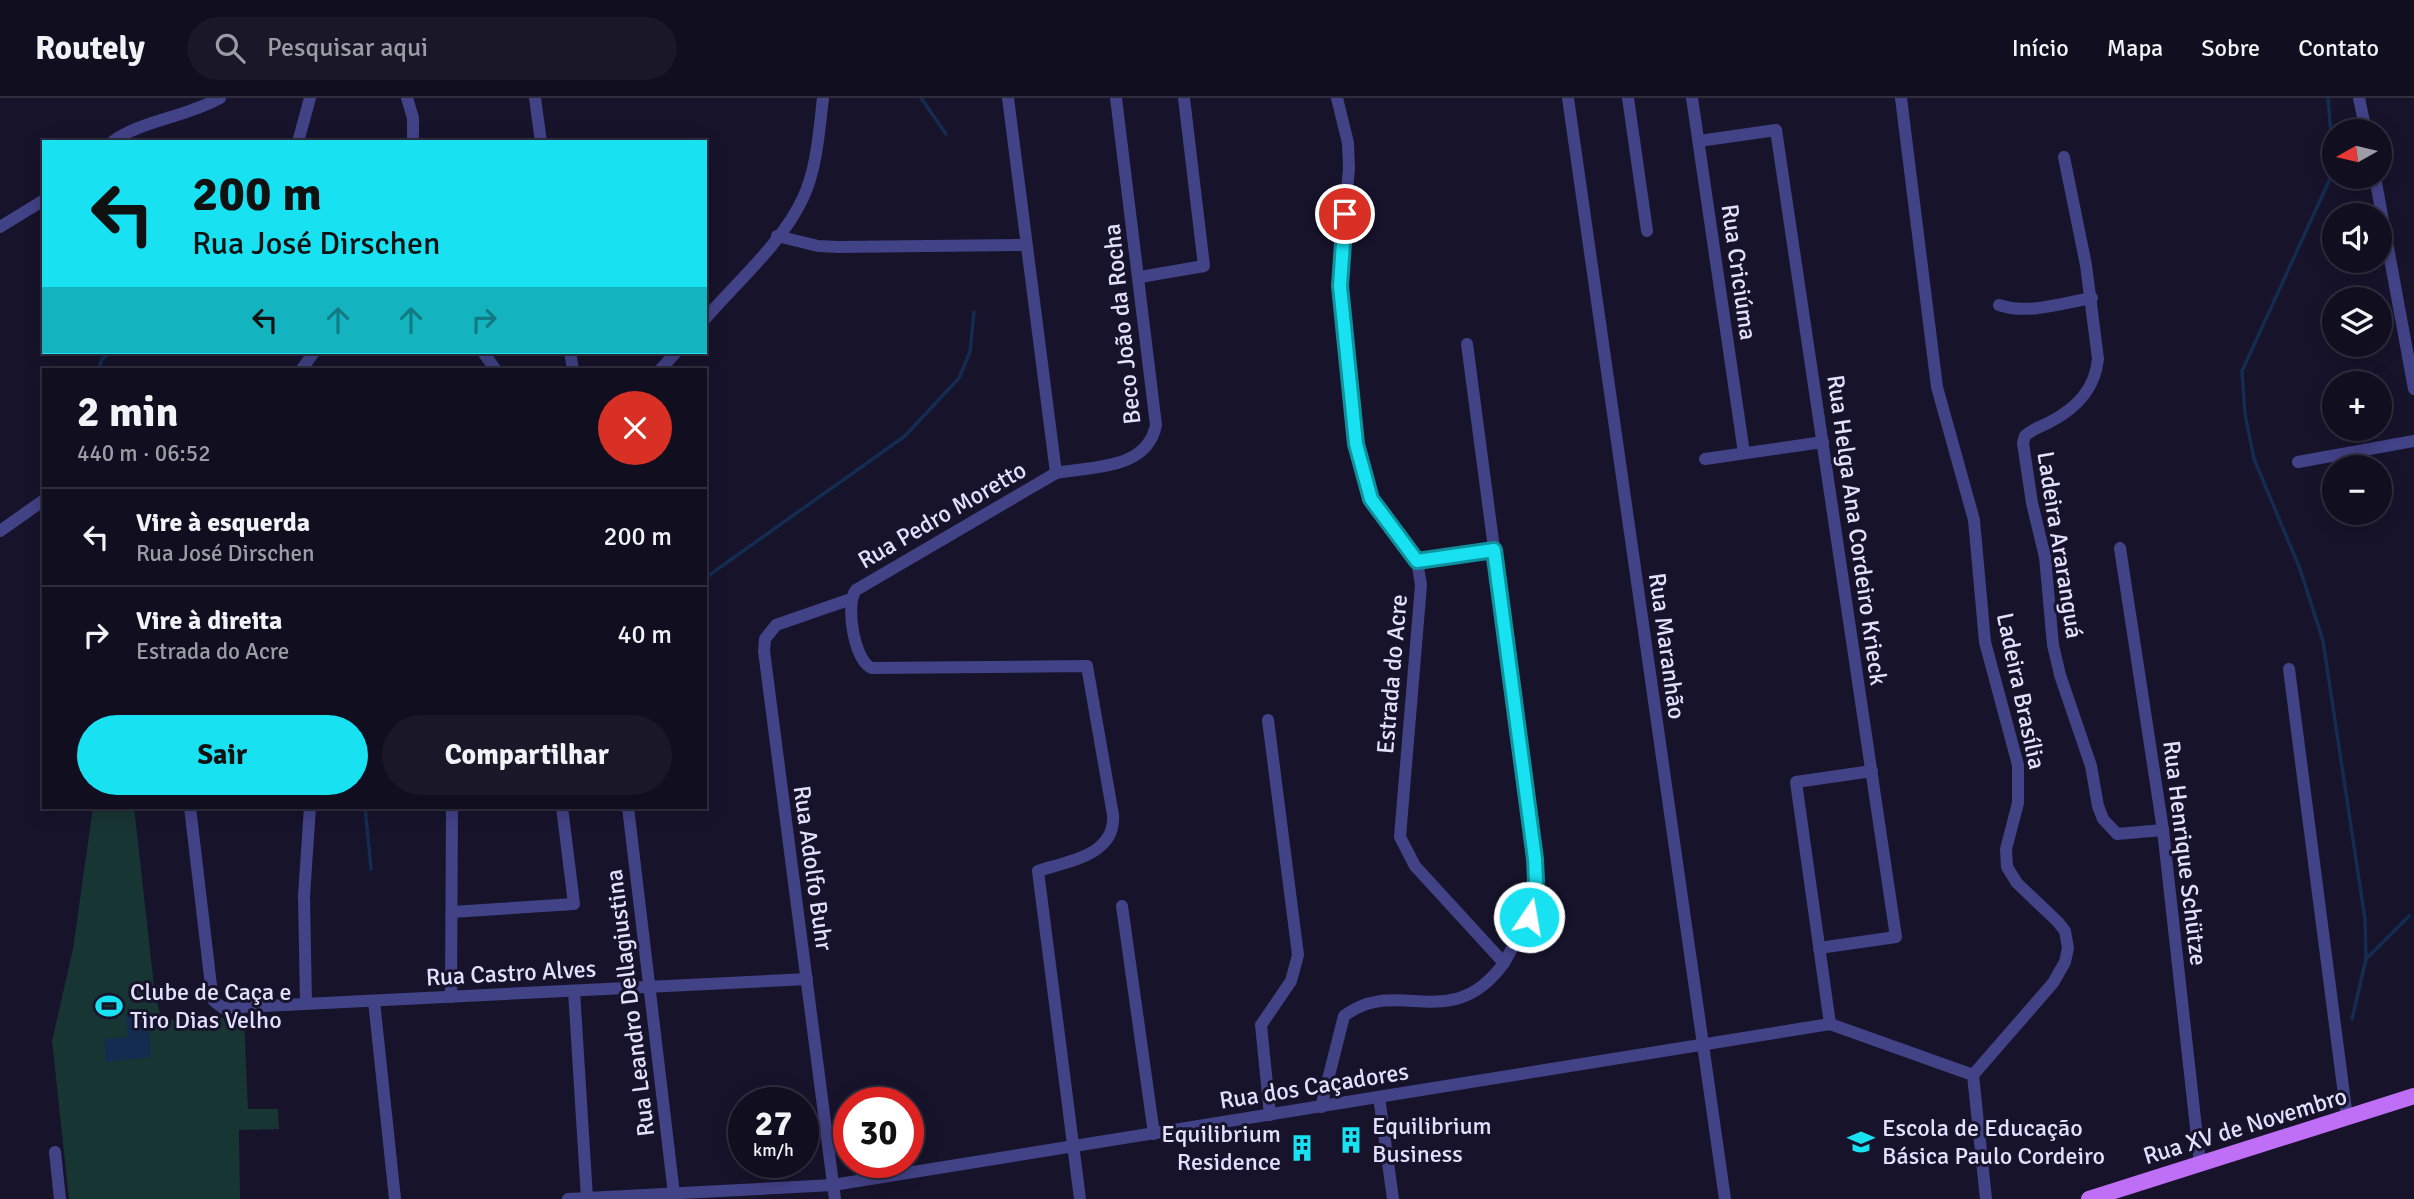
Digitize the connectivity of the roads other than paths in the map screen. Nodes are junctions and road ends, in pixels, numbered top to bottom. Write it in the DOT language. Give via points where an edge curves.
graph roads {
  1 [pos="220,98"];
  2 [pos="407,98"];
  3 [pos="535,98"];
  4 [pos="823,98"];
  5 [pos="1008,98"];
  6 [pos="1116,98"];
  7 [pos="1184,98"];
  8 [pos="1337,98"];
  9 [pos="1568,98"];
  10 [pos="1628,98"];
  11 [pos="1692,98"];
  12 [pos="1901,98"];
  13 [pos="2359,98"];
  14 [pos="307,100"];
  15 [pos="2363,119"];
  16 [pos="115,140"];
  17 [pos="298,140"];
  18 [pos="413,140"];
  19 [pos="541,140"];
  20 [pos="1699,141"];
  21 [pos="2064,157"];
  22 [pos="2377,189"];
  23 [pos="42,201"];
  24 [pos="0,227"];
  25 [pos="1647,231"];
  26 [pos="777,236"];
  27 [pos="1026,245"];
  28 [pos="1140,277"];
  29 [pos="2092,298"];
  30 [pos="1999,304"];
  31 [pos="707,316"];
  32 [pos="1467,344"];
  33 [pos="2411,351"];
  34 [pos="484,354"];
  35 [pos="674,354"];
  36 [pos="494,368"];
  37 [pos="662,368"];
  38 [pos="2414,390"];
  39 [pos="2414,441"];
  40 [pos="1823,442"];
  41 [pos="1744,453"];
  42 [pos="1705,459"];
  43 [pos="2298,462"];
  44 [pos="1056,473"];
  45 [pos="42,504"];
  46 [pos="0,531"];
  47 [pos="2120,548"];
  48 [pos="1494,550"];
  49 [pos="1417,561"];
  50 [pos="851,599"];
  51 [pos="2288,669"];
  52 [pos="1268,720"];
  53 [pos="1872,771"];
  54 [pos="190,809"];
  55 [pos="310,809"];
  56 [pos="452,809"];
  57 [pos="562,809"];
  58 [pos="628,809"];
  59 [pos="2163,830"];
  60 [pos="1122,906"];
  61 [pos="452,912"];
  62 [pos="1819,948"];
  63 [pos="1504,963"];
  64 [pos="807,979"];
  65 [pos="650,987"];
  66 [pos="574,991"];
  67 [pos="451,997"];
  68 [pos="374,1001"];
  69 [pos="306,1004"];
  70 [pos="1830,1024"];
  71 [pos="1703,1045"];
  72 [pos="1973,1075"];
  73 [pos="2414,1096"];
  74 [pos="1379,1097"];
  75 [pos="1321,1107"];
  76 [pos="1270,1115"];
  77 [pos="2347,1118"];
  78 [pos="1154,1133"];
  79 [pos="1073,1146"];
  80 [pos="55,1152"];
  81 [pos="2200,1164"];
  82 [pos="834,1192"];
  83 [pos="674,1194"];
  84 [pos="587,1198"];
  85 [pos="60,1199"];
  86 [pos="396,1199"];
  87 [pos="568,1199"];
  88 [pos="1080,1199"];
  89 [pos="1393,1199"];
  90 [pos="1725,1199"];
  91 [pos="1986,1199"];
  92 [pos="2089,1199"];
  1 -- 16 [label="street"];
  2 -- 18 [label="street"];
  3 -- 19 [label="street"];
  4 -- 26 [label="street" via="804,197"];
  5 -- 27 [label="street, Rua Pedro Moretto"];
  6 -- 28 [label="street, Beco João da Rocha"];
  7 -- 28 [label="street" via="1205,266"];
  8 -- 49 [label="street, Estrada do Acre" via="1348,143 1339,278 1356,444 1371,499"];
  9 -- 71 [label="street, Rua Maranhão"];
  10 -- 25 [label="street"];
  11 -- 20 [label="street, Rua Criciúma"];
  12 -- 72 [label="street, Ladeira Brasília" via="1937,387 1974,520 1988,661 2018,765 2018,803 2006,849 2007,867 2065,931 2068,948 2053,983"];
  13 -- 15 [label="street"];
  14 -- 17 [label="street"];
  20 -- 40 [label="street, Rua Helga Ana Cordeiro Krieck" via="1776,130"];
  20 -- 41 [label="street, Rua Criciúma"];
  21 -- 29 [label="street, Ladeira Araranguá"];
  22 -- 33 [label="street"];
  23 -- 24 [label="street"];
  26 -- 27 [label="street" via="838,247"];
  26 -- 31 [label="street"];
  27 -- 44 [label="street, Rua Pedro Moretto"];
  28 -- 44 [label="street, Beco João da Rocha" via="1156,414 1153,438 1134,458"];
  29 -- 30 [label="street" via="2020,309"];
  29 -- 59 [label="street, Ladeira Araranguá" via="2098,351 2093,384 2076,405 2025,436 2025,455 2045,557 2056,655 2069,709 2091,766 2098,806 2117,834"];
  32 -- 48 [label="street"];
  33 -- 38 [label="street"];
  34 -- 36 [label="street"];
  35 -- 37 [label="street"];
  39 -- 43 [label="street"];
  40 -- 41 [label="street"];
  40 -- 53 [label="street, Rua Helga Ana Cordeiro Krieck"];
  41 -- 42 [label="street"];
  44 -- 50 [label="street, Rua Pedro Moretto" via="856,590"];
  45 -- 46 [label="street"];
  47 -- 59 [label="street, Rua Henrique Schütze"];
  48 -- 49 [label="street"];
  48 -- 63 [label="street" via="1536,881 1529,917"];
  49 -- 63 [label="street, Estrada do Acre" via="1421,598 1400,837 1415,866"];
  50 -- 64 [label="street, Rua Adolfo Buhr" via="776,625 765,639"];
  50 -- 79 [label="street, Rua Pedro Moretto" via="858,653 872,668 1087,666 1113,832 1091,853 1038,871"];
  51 -- 77 [label="street"];
  52 -- 76 [label="street" via="1298,955 1291,981 1261,1024"];
  53 -- 62 [label="street" via="1796,782"];
  53 -- 62 [label="street, Rua Helga Ana Cordeiro Krieck" via="1896,937"];
  54 -- 69 [label="street, Rua Castro Alves" via="212,994 218,1005"];
  55 -- 69 [label="street" via="304,896"];
  56 -- 61 [label="street"];
  57 -- 61 [label="street" via="574,904"];
  58 -- 65 [label="street, Rua Leandro Dellagiustina"];
  59 -- 81 [label="street, Rua Henrique Schütze"];
  60 -- 78 [label="street"];
  61 -- 67 [label="street"];
  62 -- 70 [label="street"];
  63 -- 75 [label="street" via="1473,995 1440,1002 1381,1003 1344,1016"];
  64 -- 65 [label="street, Rua Castro Alves"];
  64 -- 82 [label="street, Rua Adolfo Buhr"];
  65 -- 66 [label="street, Rua Castro Alves"];
  65 -- 83 [label="street, Rua Leandro Dellagiustina"];
  66 -- 67 [label="street, Rua Castro Alves"];
  66 -- 84 [label="street"];
  67 -- 68 [label="street, Rua Castro Alves"];
  68 -- 69 [label="street, Rua Castro Alves"];
  68 -- 86 [label="street"];
  70 -- 71 [label="street, Rua dos Caçadores"];
  70 -- 72 [label="street, Rua dos Caçadores"];
  71 -- 74 [label="street, Rua dos Caçadores"];
  71 -- 90 [label="street, Rua Maranhão"];
  72 -- 91 [label="street"];
  73 -- 77 [label="main road, Rua XV de Novembro"];
  74 -- 75 [label="street, Rua dos Caçadores"];
  74 -- 89 [label="street"];
  75 -- 76 [label="street, Rua dos Caçadores"];
  76 -- 78 [label="street, Rua dos Caçadores"];
  77 -- 81 [label="main road, Rua XV de Novembro"];
  78 -- 79 [label="street, Rua dos Caçadores"];
  79 -- 82 [label="street, Rua dos Caçadores"];
  79 -- 88 [label="street, Rua Pedro Moretto"];
  80 -- 85 [label="street"];
  81 -- 92 [label="main road, Rua XV de Novembro"];
  82 -- 83 [label="street, Rua dos Caçadores"];
  83 -- 84 [label="street, Rua dos Caçadores"];
  84 -- 87 [label="street, Rua dos Caçadores"];
}
